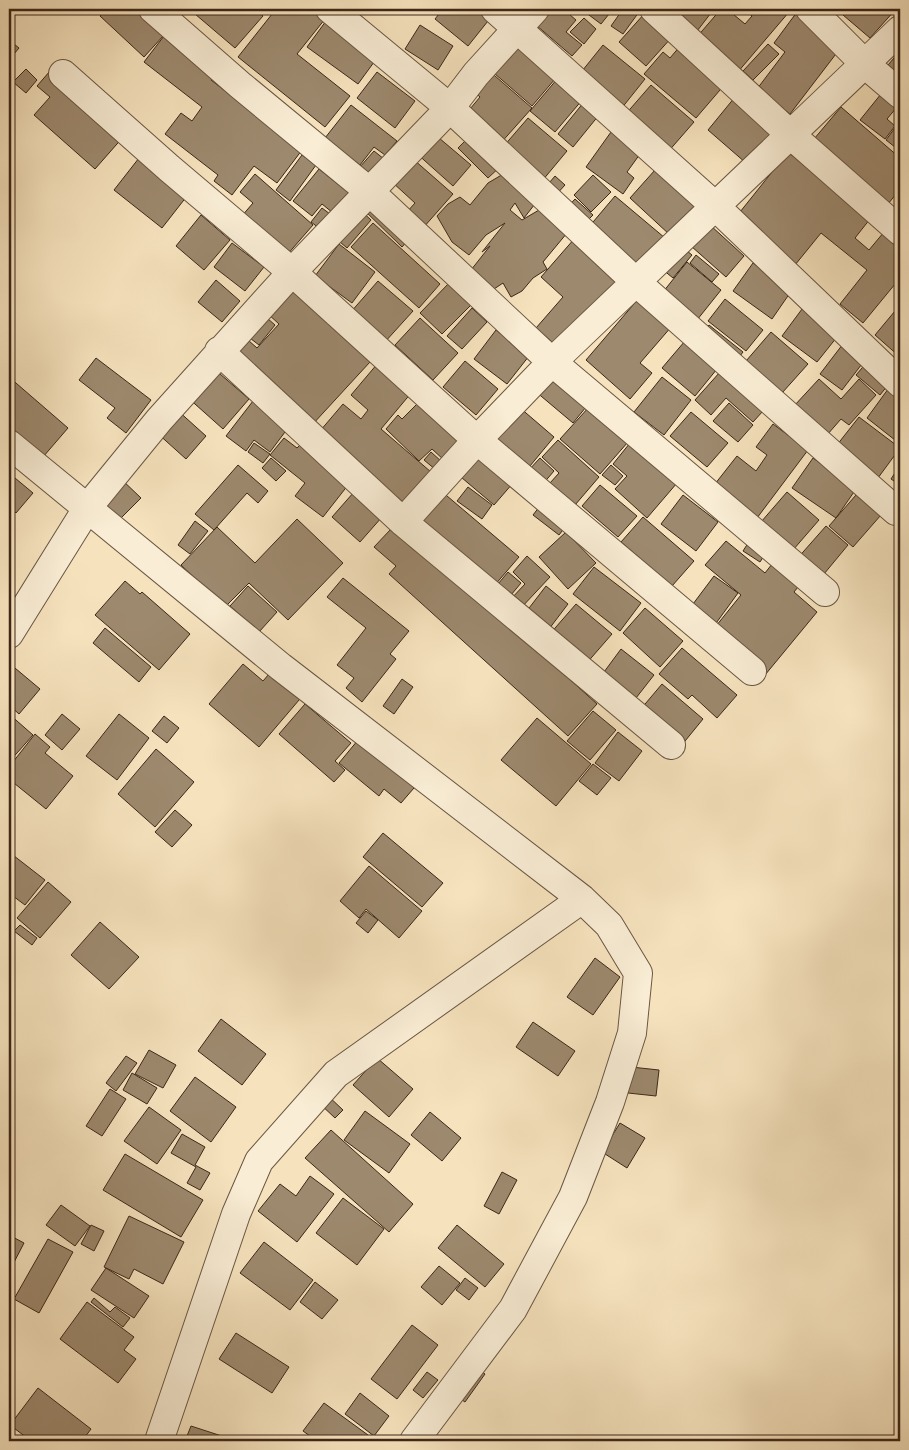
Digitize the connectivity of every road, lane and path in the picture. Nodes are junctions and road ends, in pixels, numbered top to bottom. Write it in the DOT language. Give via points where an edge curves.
graph roads {
  1 [pos="154,9"];
  2 [pos="330,9"];
  3 [pos="495,9"];
  4 [pos="535,9"];
  5 [pos="654,9"];
  6 [pos="810,9"];
  7 [pos="518,29"];
  8 [pos="900,30"];
  9 [pos="866,65"];
  10 [pos="64,74"];
  11 [pos="900,94"];
  12 [pos="450,108"];
  13 [pos="792,136"];
  14 [pos="370,192"];
  15 [pos="715,206"];
  16 [pos="900,231"];
  17 [pos="292,272"];
  18 [pos="636,282"];
  19 [pos="219,351"];
  20 [pos="552,362"];
  21 [pos="900,383"];
  22 [pos="476,440"];
  23 [pos="9,444"];
  24 [pos="88,507"];
  25 [pos="896,511"];
  26 [pos="404,522"];
  27 [pos="825,592"];
  28 [pos="9,634"];
  29 [pos="752,671"];
  30 [pos="670,745"];
  31 [pos="582,898"];
  32 [pos="160,1441"];
  33 [pos="414,1441"];
  1 -- 14 [label="street"];
  2 -- 12 [label="street"];
  3 -- 7 [label="street"];
  4 -- 7 [label="street"];
  5 -- 13 [label="street"];
  6 -- 9 [label="street"];
  7 -- 12 [label="street"];
  7 -- 15 [label="street"];
  8 -- 9 [label="street"];
  9 -- 11 [label="street"];
  9 -- 13 [label="street"];
  10 -- 17 [label="street" via="168,168"];
  12 -- 14 [label="street"];
  12 -- 18 [label="street"];
  13 -- 15 [label="street"];
  13 -- 16 [label="street"];
  14 -- 17 [label="street"];
  14 -- 20 [label="street"];
  15 -- 18 [label="street"];
  15 -- 21 [label="street"];
  17 -- 19 [label="street"];
  17 -- 22 [label="street"];
  18 -- 20 [label="street"];
  18 -- 25 [label="street"];
  19 -- 24 [label="street"];
  19 -- 26 [label="street"];
  20 -- 22 [label="street"];
  20 -- 27 [label="street"];
  22 -- 26 [label="street"];
  22 -- 29 [label="street"];
  23 -- 24 [label="street"];
  24 -- 28 [label="street"];
  24 -- 31 [label="street" via="281,667"];
  26 -- 30 [label="street"];
  31 -- 32 [label="street" via="336,1074 259,1161 236,1214"];
  31 -- 33 [label="street" via="608,925 638,973 632,1033 610,1102 564,1214 513,1309"];
}
